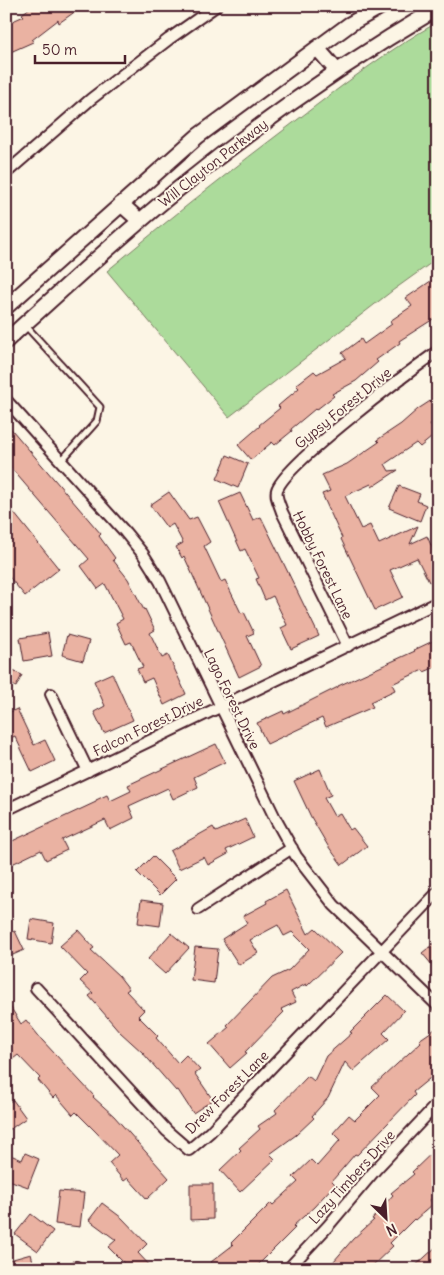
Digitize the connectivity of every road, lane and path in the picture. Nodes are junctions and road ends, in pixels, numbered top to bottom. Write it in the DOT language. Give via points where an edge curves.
graph roads {
  1 [pos="216,6"];
  2 [pos="382,6"];
  3 [pos="438,8"];
  4 [pos="316,48"];
  5 [pos="337,71"];
  6 [pos="6,173"];
  7 [pos="121,204"];
  8 [pos="140,221"];
  9 [pos="6,307"];
  10 [pos="24,324"];
  11 [pos="6,341"];
  12 [pos="438,352"];
  13 [pos="6,400"];
  14 [pos="62,460"];
  15 [pos="277,495"];
  16 [pos="438,602"];
  17 [pos="348,646"];
  18 [pos="51,694"];
  19 [pos="221,707"];
  20 [pos="88,770"];
  21 [pos="6,810"];
  22 [pos="292,848"];
  23 [pos="438,892"];
  24 [pos="198,909"];
  25 [pos="382,953"];
  26 [pos="36,988"];
  27 [pos="438,1006"];
  28 [pos="438,1103"];
  29 [pos="288,1269"];
  1 -- 6 [label="street" via="91,99"];
  2 -- 4 [label="main road, Will Clayton Parkway"];
  3 -- 5 [label="main road, Will Clayton Parkway"];
  4 -- 5 [label="main road"];
  4 -- 7 [label="main road, Will Clayton Parkway" via="198,136"];
  5 -- 8 [label="main road, Will Clayton Parkway" via="244,136"];
  7 -- 8 [label="main road"];
  7 -- 9 [label="main road, Will Clayton Parkway"];
  8 -- 10 [label="main road, Will Clayton Parkway"];
  10 -- 11 [label="main road, Will Clayton Parkway"];
  10 -- 14 [label="lane" via="100,407 97,421"];
  12 -- 15 [label="street, Gypsy Forest Drive" via="297,464"];
  13 -- 14 [label="street, Lago Forest Drive"];
  14 -- 19 [label="street, Lago Forest Drive" via="143,554 160,581"];
  15 -- 17 [label="street, Hobby Forest Lane" via="282,512"];
  16 -- 17 [label="street, Falcon Forest Drive"];
  17 -- 19 [label="street, Falcon Forest Drive"];
  18 -- 20 [label="street"];
  19 -- 20 [label="street, Falcon Forest Drive"];
  19 -- 22 [label="street, Lago Forest Drive"];
  20 -- 21 [label="street, Falcon Forest Drive"];
  22 -- 24 [label="street"];
  22 -- 25 [label="street, Lago Forest Drive" via="334,905"];
  23 -- 25 [label="street, Drew Forest Lane"];
  25 -- 26 [label="street, Drew Forest Lane" via="189,1150 167,1131"];
  25 -- 27 [label="street, Lago Forest Drive"];
  28 -- 29 [label="street, Lazy Timbers Drive"];
}
